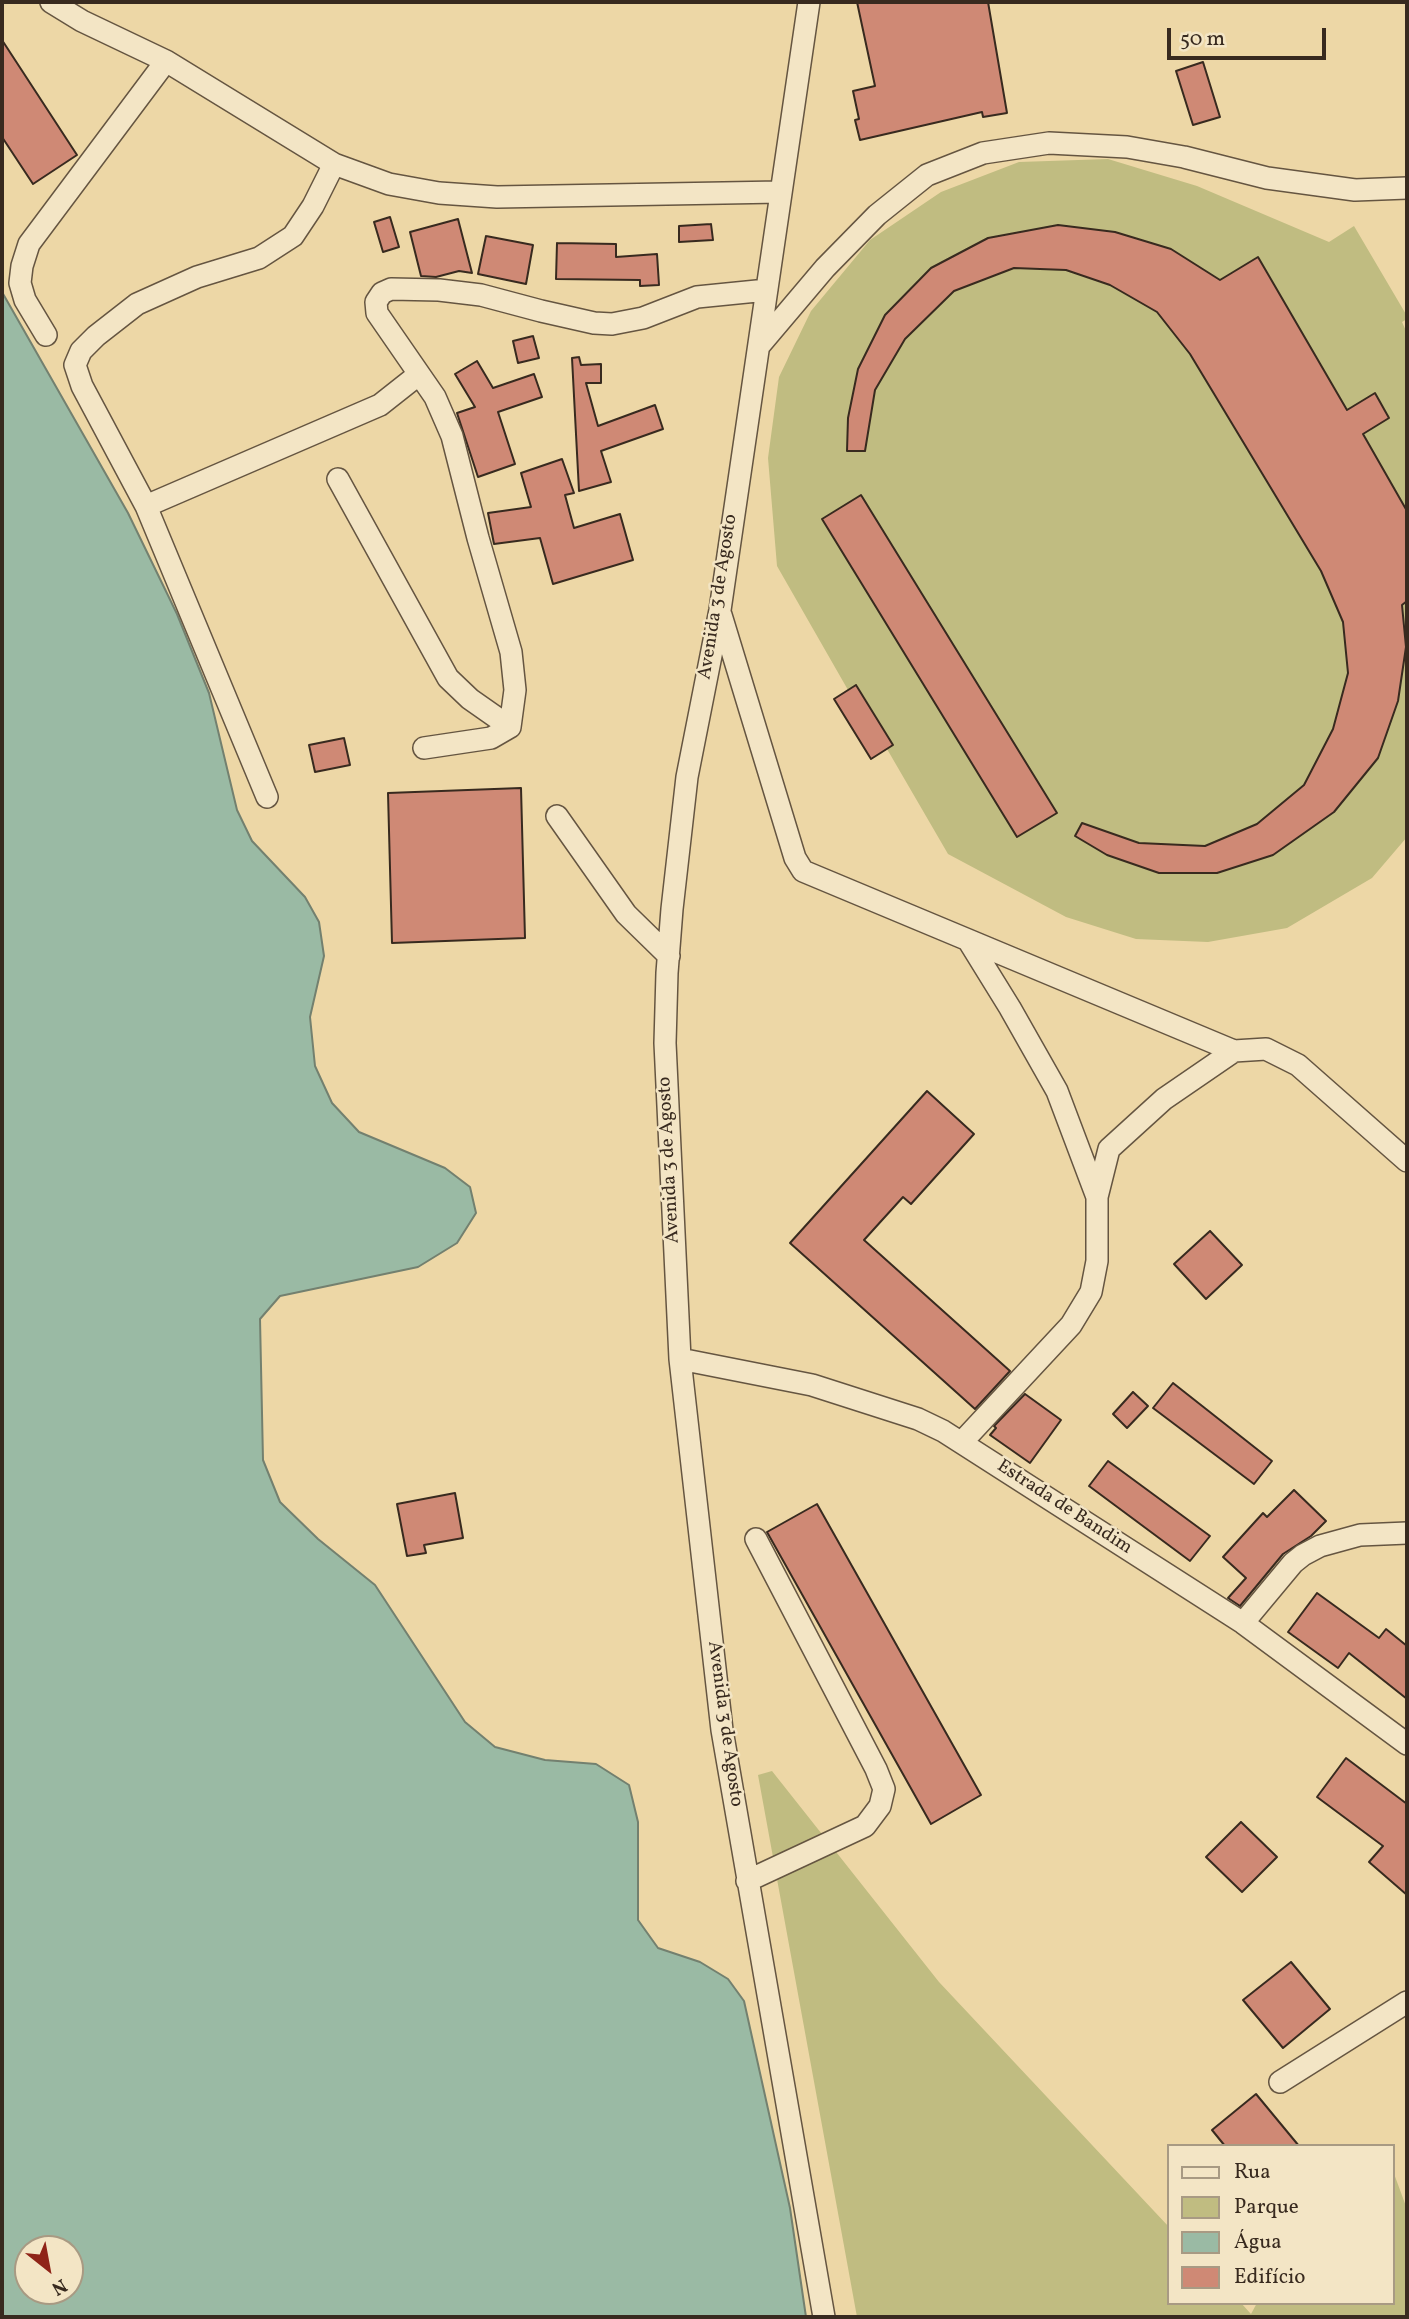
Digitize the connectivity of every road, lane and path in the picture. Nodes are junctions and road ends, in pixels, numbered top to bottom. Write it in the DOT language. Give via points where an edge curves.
graph roads {
  1 [pos="51,2"];
  2 [pos="809,2"];
  3 [pos="166,61"];
  4 [pos="334,164"];
  5 [pos="1407,188"];
  6 [pos="780,192"];
  7 [pos="767,290"];
  8 [pos="46,335"];
  9 [pos="759,346"];
  10 [pos="418,375"];
  11 [pos="338,479"];
  12 [pos="146,506"];
  13 [pos="720,610"];
  14 [pos="510,727"];
  15 [pos="424,748"];
  16 [pos="267,797"];
  17 [pos="557,816"];
  18 [pos="968,940"];
  19 [pos="669,956"];
  20 [pos="1234,1051"];
  21 [pos="1404,1154"];
  22 [pos="1097,1197"];
  23 [pos="680,1359"];
  24 [pos="962,1442"];
  25 [pos="1407,1533"];
  26 [pos="756,1539"];
  27 [pos="1243,1623"];
  28 [pos="1407,1744"];
  29 [pos="747,1881"];
  30 [pos="1407,2001"];
  31 [pos="1280,2082"];
  32 [pos="824,2317"];
  1 -- 3 [label="street"];
  2 -- 6 [label="street, Avenida 3 de Agosto"];
  3 -- 4 [label="street"];
  3 -- 8 [label="street" via="29,244 20,283"];
  4 -- 6 [label="street" via="389,184 497,197"];
  4 -- 12 [label="street" via="293,236 259,258 197,277 137,304 81,351 75,365 82,386"];
  5 -- 9 [label="street" via="1355,190 1267,178 1127,147 1049,143 983,153 927,175 877,215"];
  6 -- 7 [label="street, Avenida 3 de Agosto"];
  7 -- 9 [label="street, Avenida 3 de Agosto"];
  7 -- 10 [label="street" via="696,297 643,318 612,324 481,295 391,289 376,302 377,313"];
  9 -- 13 [label="street, Avenida 3 de Agosto"];
  10 -- 12 [label="street" via="380,405"];
  10 -- 14 [label="street" via="435,397 453,436 511,652 515,690"];
  11 -- 14 [label="street" via="448,678"];
  12 -- 16 [label="street"];
  13 -- 18 [label="street" via="795,858 803,871"];
  13 -- 19 [label="street, Avenida 3 de Agosto" via="687,777"];
  14 -- 15 [label="street" via="491,738"];
  17 -- 19 [label="street" via="626,914"];
  18 -- 20 [label="street"];
  18 -- 22 [label="street" via="1057,1091"];
  19 -- 23 [label="street, Avenida 3 de Agosto" via="665,1043"];
  20 -- 21 [label="street" via="1266,1049 1298,1065"];
  20 -- 22 [label="street" via="1164,1099 1110,1149"];
  22 -- 24 [label="street" via="1097,1261 1091,1292 1071,1325"];
  23 -- 24 [label="street, Estrada de Bandim" via="823,1388 918,1419"];
  23 -- 29 [label="street, Avenida 3 de Agosto" via="722,1730"];
  24 -- 27 [label="street, Estrada de Bandim"];
  25 -- 27 [label="street" via="1360,1535 1303,1555"];
  26 -- 29 [label="street" via="884,1789 880,1806 865,1826"];
  27 -- 28 [label="street, Estrada de Bandim"];
  29 -- 32 [label="street, Avenida 3 de Agosto"];
  30 -- 31 [label="street"];
}
